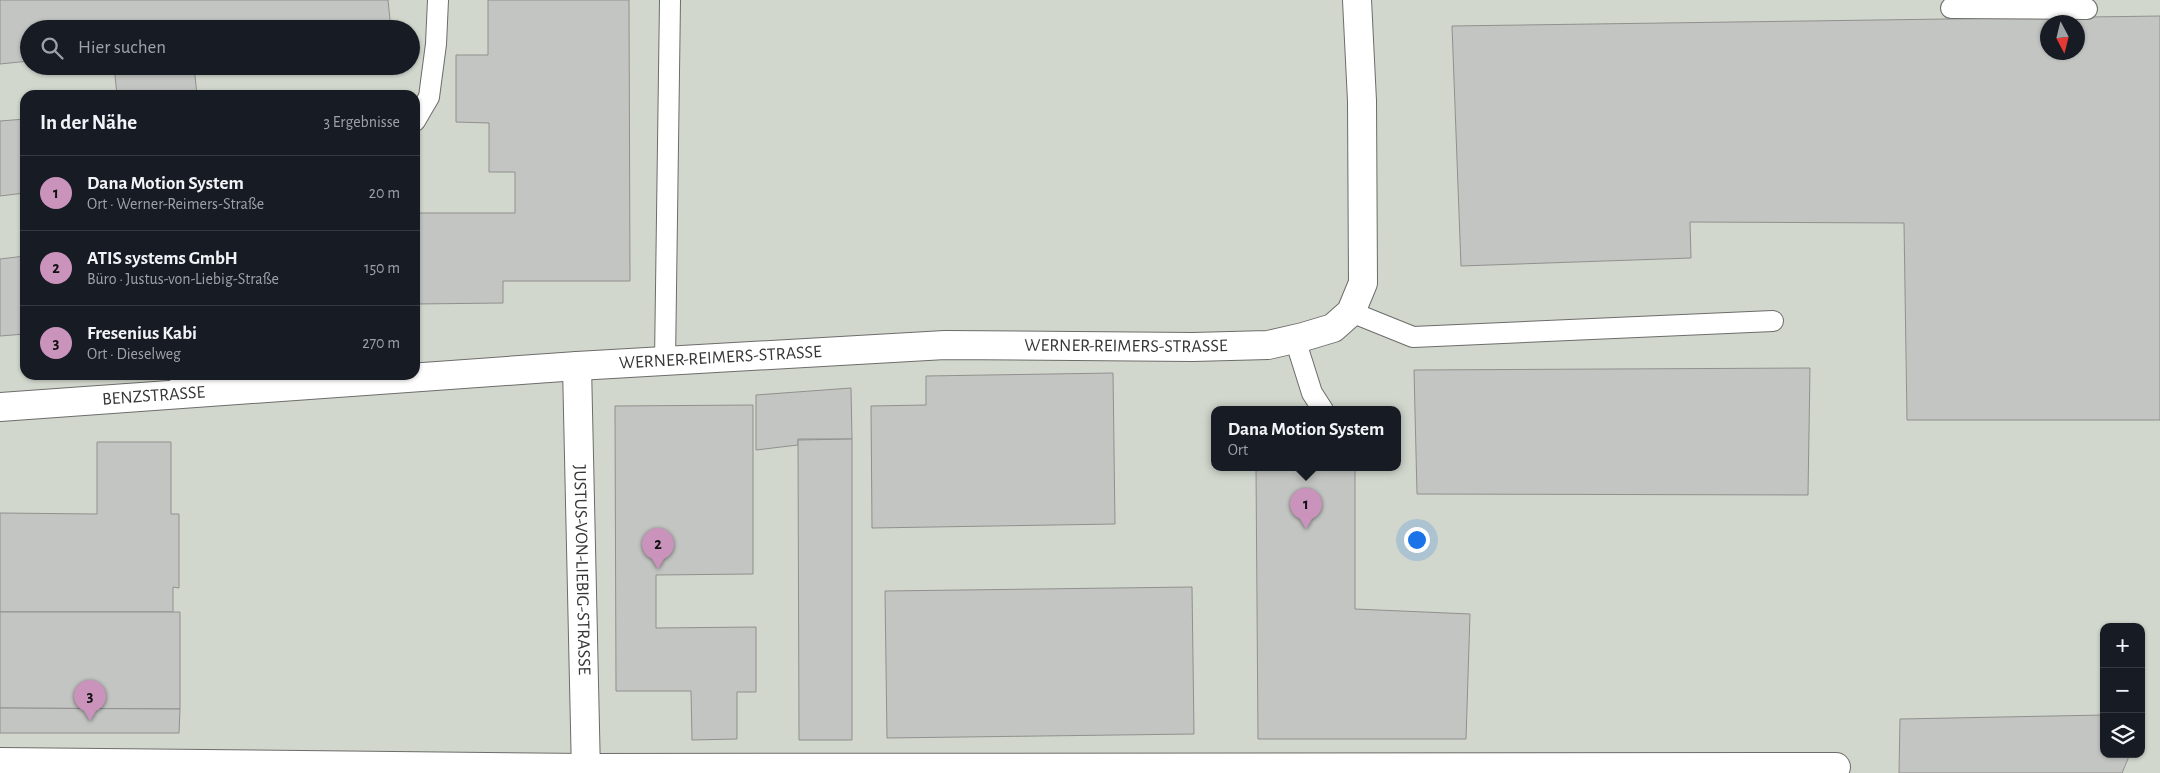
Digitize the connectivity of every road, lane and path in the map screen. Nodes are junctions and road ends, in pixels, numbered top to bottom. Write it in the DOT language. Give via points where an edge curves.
graph roads {
  1 [pos="438,0"];
  2 [pos="670,0"];
  3 [pos="1358,0"];
  4 [pos="1951,8"];
  5 [pos="2087,9"];
  6 [pos="420,112"];
  7 [pos="1351,312"];
  8 [pos="1773,321"];
  9 [pos="1295,339"];
  10 [pos="665,361"];
  11 [pos="577,366"];
  12 [pos="420,373"];
  13 [pos="284,380"];
  14 [pos="221,383"];
  15 [pos="180,384"];
  16 [pos="1320,406"];
  17 [pos="0,407"];
  18 [pos="15,766"];
  19 [pos="1836,768"];
  20 [pos="586,771"];
  1 -- 6 [label="lane" via="429,97"];
  2 -- 10 [label="lane"];
  3 -- 7 [label="street, WERNER-REIMERS-STRASSE" via="1363,283"];
  4 -- 5 [label="lane"];
  7 -- 8 [label="lane" via="1414,338"];
  7 -- 9 [label="street, WERNER-REIMERS-STRASSE" via="1333,328"];
  9 -- 10 [label="street, WERNER-REIMERS-STRASSE" via="1268,345 1194,347 945,345"];
  9 -- 16 [label="lane" via="1312,393"];
  10 -- 11 [label="street, WERNER-REIMERS-STRASSE"];
  11 -- 12 [label="street, BENZSTRASSE"];
  11 -- 20 [label="street, JUSTUS-VON-LIEBIG-STRASSE"];
  13 -- 14 [label="street, BENZSTRASSE"];
  14 -- 15 [label="street, BENZSTRASSE"];
  15 -- 17 [label="street, BENZSTRASSE"];
  18 -- 20 [label="street"];
  19 -- 20 [label="street"];
}
